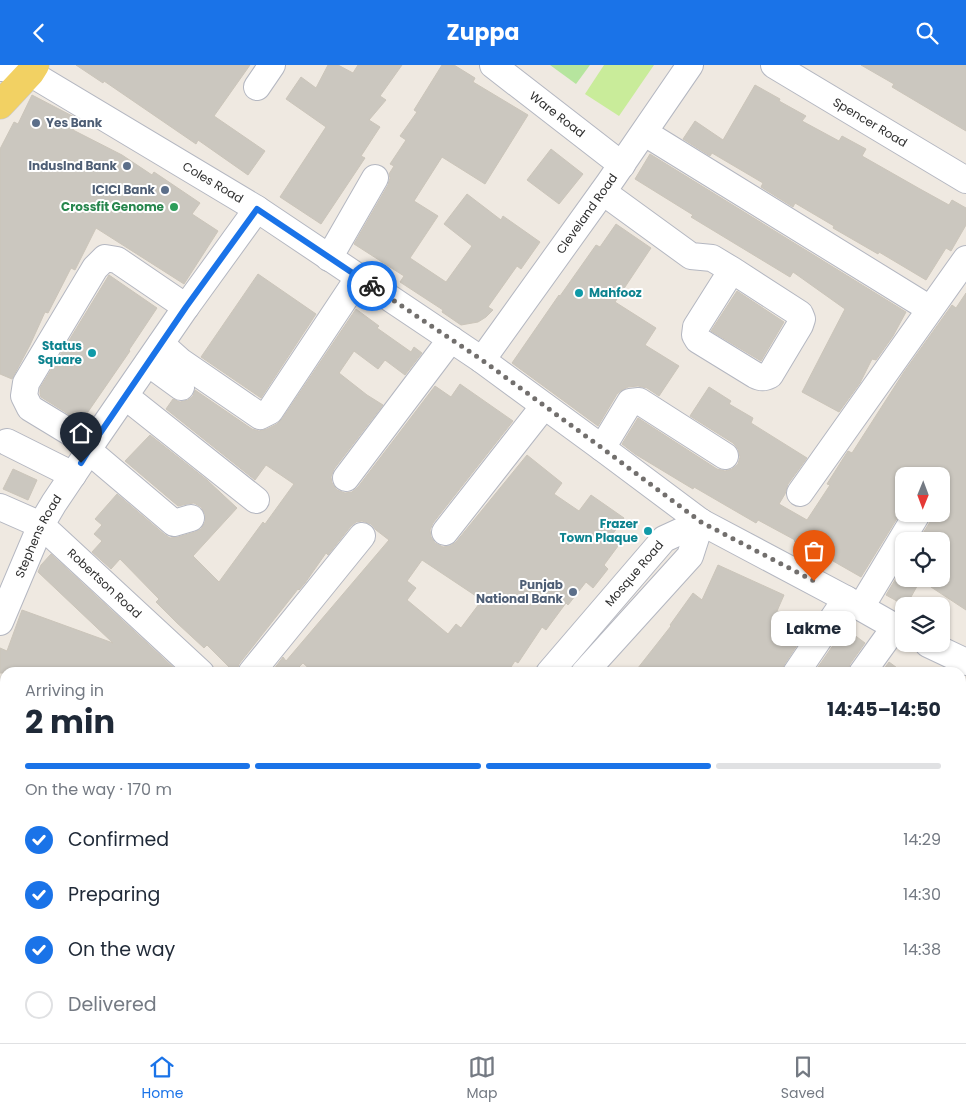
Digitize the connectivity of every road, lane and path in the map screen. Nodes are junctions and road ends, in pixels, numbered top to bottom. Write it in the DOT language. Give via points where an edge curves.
graph roads {
  1 [pos="272,65"];
  2 [pos="493,65"];
  3 [pos="690,65"];
  4 [pos="774,65"];
  5 [pos="17,71"];
  6 [pos="257,87"];
  7 [pos="0,105"];
  8 [pos="645,133"];
  9 [pos="375,178"];
  10 [pos="611,180"];
  11 [pos="966,180"];
  12 [pos="257,209"];
  13 [pos="329,257"];
  14 [pos="966,259"];
  15 [pos="722,264"];
  16 [pos="359,277"];
  17 [pos="186,307"];
  18 [pos="930,309"];
  19 [pos="451,339"];
  20 [pos="154,353"];
  21 [pos="482,360"];
  22 [pos="181,387"];
  23 [pos="125,396"];
  24 [pos="544,406"];
  25 [pos="7,442"];
  26 [pos="90,448"];
  27 [pos="602,448"];
  28 [pos="725,456"];
  29 [pos="73,475"];
  30 [pos="346,478"];
  31 [pos="800,493"];
  32 [pos="256,500"];
  33 [pos="0,507"];
  34 [pos="191,519"];
  35 [pos="701,522"];
  36 [pos="911,523"];
  37 [pos="41,525"];
  38 [pos="445,532"];
  39 [pos="362,536"];
  40 [pos="854,603"];
  41 [pos="0,622"];
  42 [pos="895,627"];
  43 [pos="895,634"];
  44 [pos="944,652"];
  45 [pos="966,663"];
  46 [pos="195,667"];
  47 [pos="256,667"];
  48 [pos="554,667"];
  49 [pos="589,667"];
  50 [pos="801,667"];
  51 [pos="867,667"];
  1 -- 6 [label="street"];
  2 -- 10 [label="street, Ware Road"];
  3 -- 8 [label="street, Cleveland Road"];
  4 -- 11 [label="street, Spencer Road"];
  5 -- 7 [label="main road"];
  5 -- 12 [label="street, Coles Road"];
  8 -- 10 [label="street, Cleveland Road"];
  8 -- 18 [label="street"];
  9 -- 13 [label="street"];
  10 -- 15 [label="street, Ware Road" via="701,241"];
  10 -- 21 [label="street, Cleveland Road"];
  12 -- 13 [label="street, Coles Road"];
  12 -- 17 [label="street, Stephens Road"];
  13 -- 16 [label="street, Coles Road"];
  14 -- 18 [label="street"];
  16 -- 19 [label="street, Coles Road"];
  16 -- 20 [label="street" via="270,411 260,416 180,361"];
  17 -- 20 [label="street, Stephens Road"];
  17 -- 26 [label="street" via="117,260 105,258 95,268 26,383 24,396 30,408"];
  18 -- 31 [label="street"];
  19 -- 21 [label="street, Coles Road"];
  19 -- 30 [label="street"];
  20 -- 22 [label="street"];
  20 -- 23 [label="street, Stephens Road"];
  21 -- 24 [label="street, Coles Road"];
  23 -- 26 [label="street, Stephens Road"];
  23 -- 32 [label="street"];
  24 -- 27 [label="street, Coles Road"];
  24 -- 38 [label="street"];
  25 -- 29 [label="street"];
  26 -- 29 [label="street, Stephens Road"];
  26 -- 34 [label="street" via="174,523"];
  27 -- 28 [label="street" via="630,402 639,401"];
  27 -- 35 [label="street, Coles Road"];
  29 -- 37 [label="street, Stephens Road"];
  33 -- 37 [label="street, Robertson Road"];
  35 -- 40 [label="street, Coles Road"];
  35 -- 48 [label="street, Mosque Road" via="664,539"];
  35 -- 49 [label="street" via="690,556"];
  36 -- 40 [label="street"];
  37 -- 41 [label="street, Stephens Road"];
  37 -- 46 [label="street, Robertson Road"];
  39 -- 47 [label="street"];
  40 -- 42 [label="street, Coles Road"];
  40 -- 50 [label="street"];
  43 -- 51 [label="street"];
  44 -- 45 [label="street"];
}
